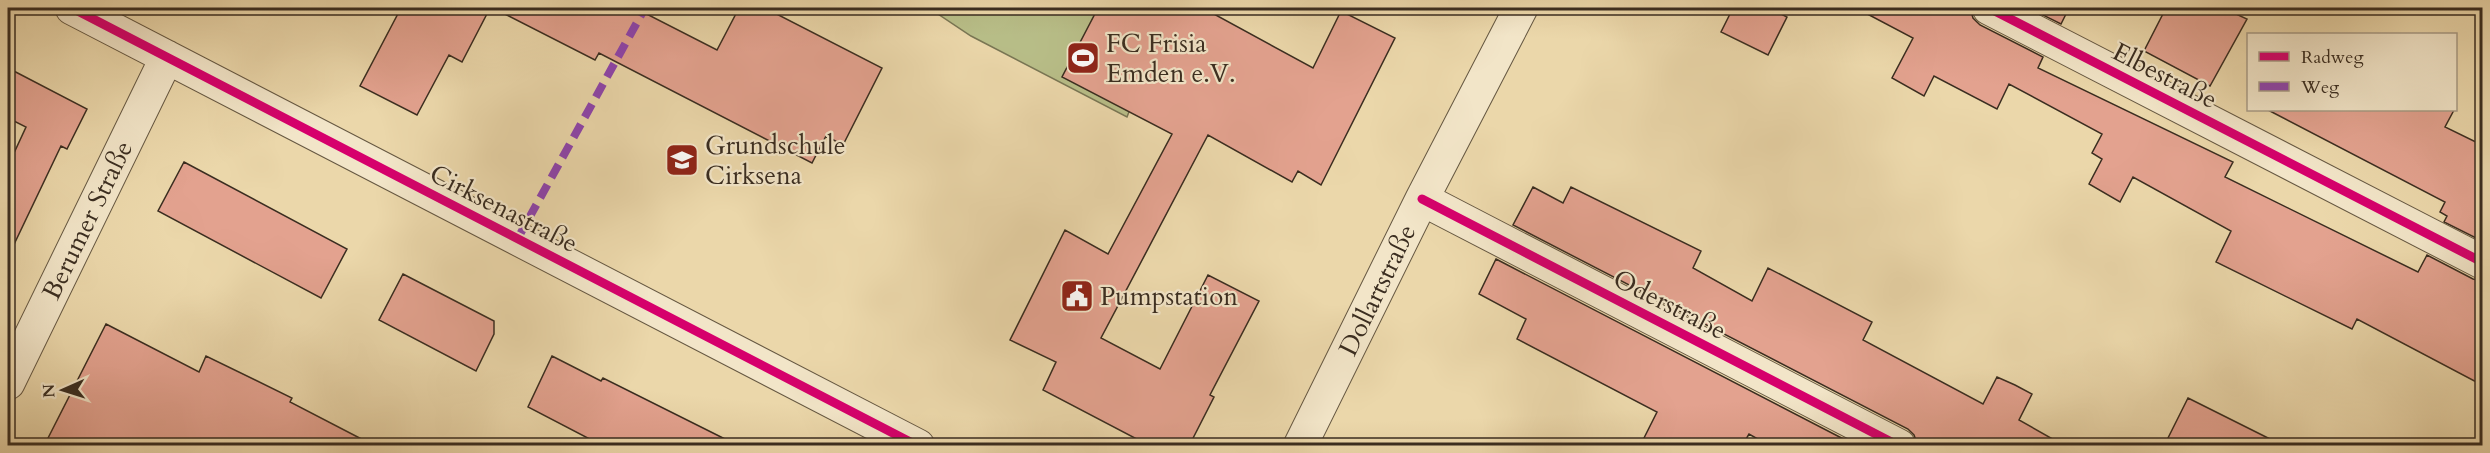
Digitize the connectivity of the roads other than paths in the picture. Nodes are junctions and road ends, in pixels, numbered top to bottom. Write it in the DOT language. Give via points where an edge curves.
graph roads {
  1 [pos="72,8"];
  2 [pos="1521,8"];
  3 [pos="1989,8"];
  4 [pos="167,57"];
  5 [pos="1422,199"];
  6 [pos="2482,262"];
  7 [pos="8,383"];
  8 [pos="918,446"];
  9 [pos="1300,446"];
  10 [pos="1899,446"];
  1 -- 4 [label="street, Cirksenastraße"];
  2 -- 5 [label="street, Dollartstraße"];
  3 -- 6 [label="street, Elbestraße"];
  4 -- 7 [label="street, Berumer Straße"];
  4 -- 8 [label="street, Cirksenastraße"];
  5 -- 9 [label="street, Dollartstraße"];
  5 -- 10 [label="street, Oderstraße"];
}
